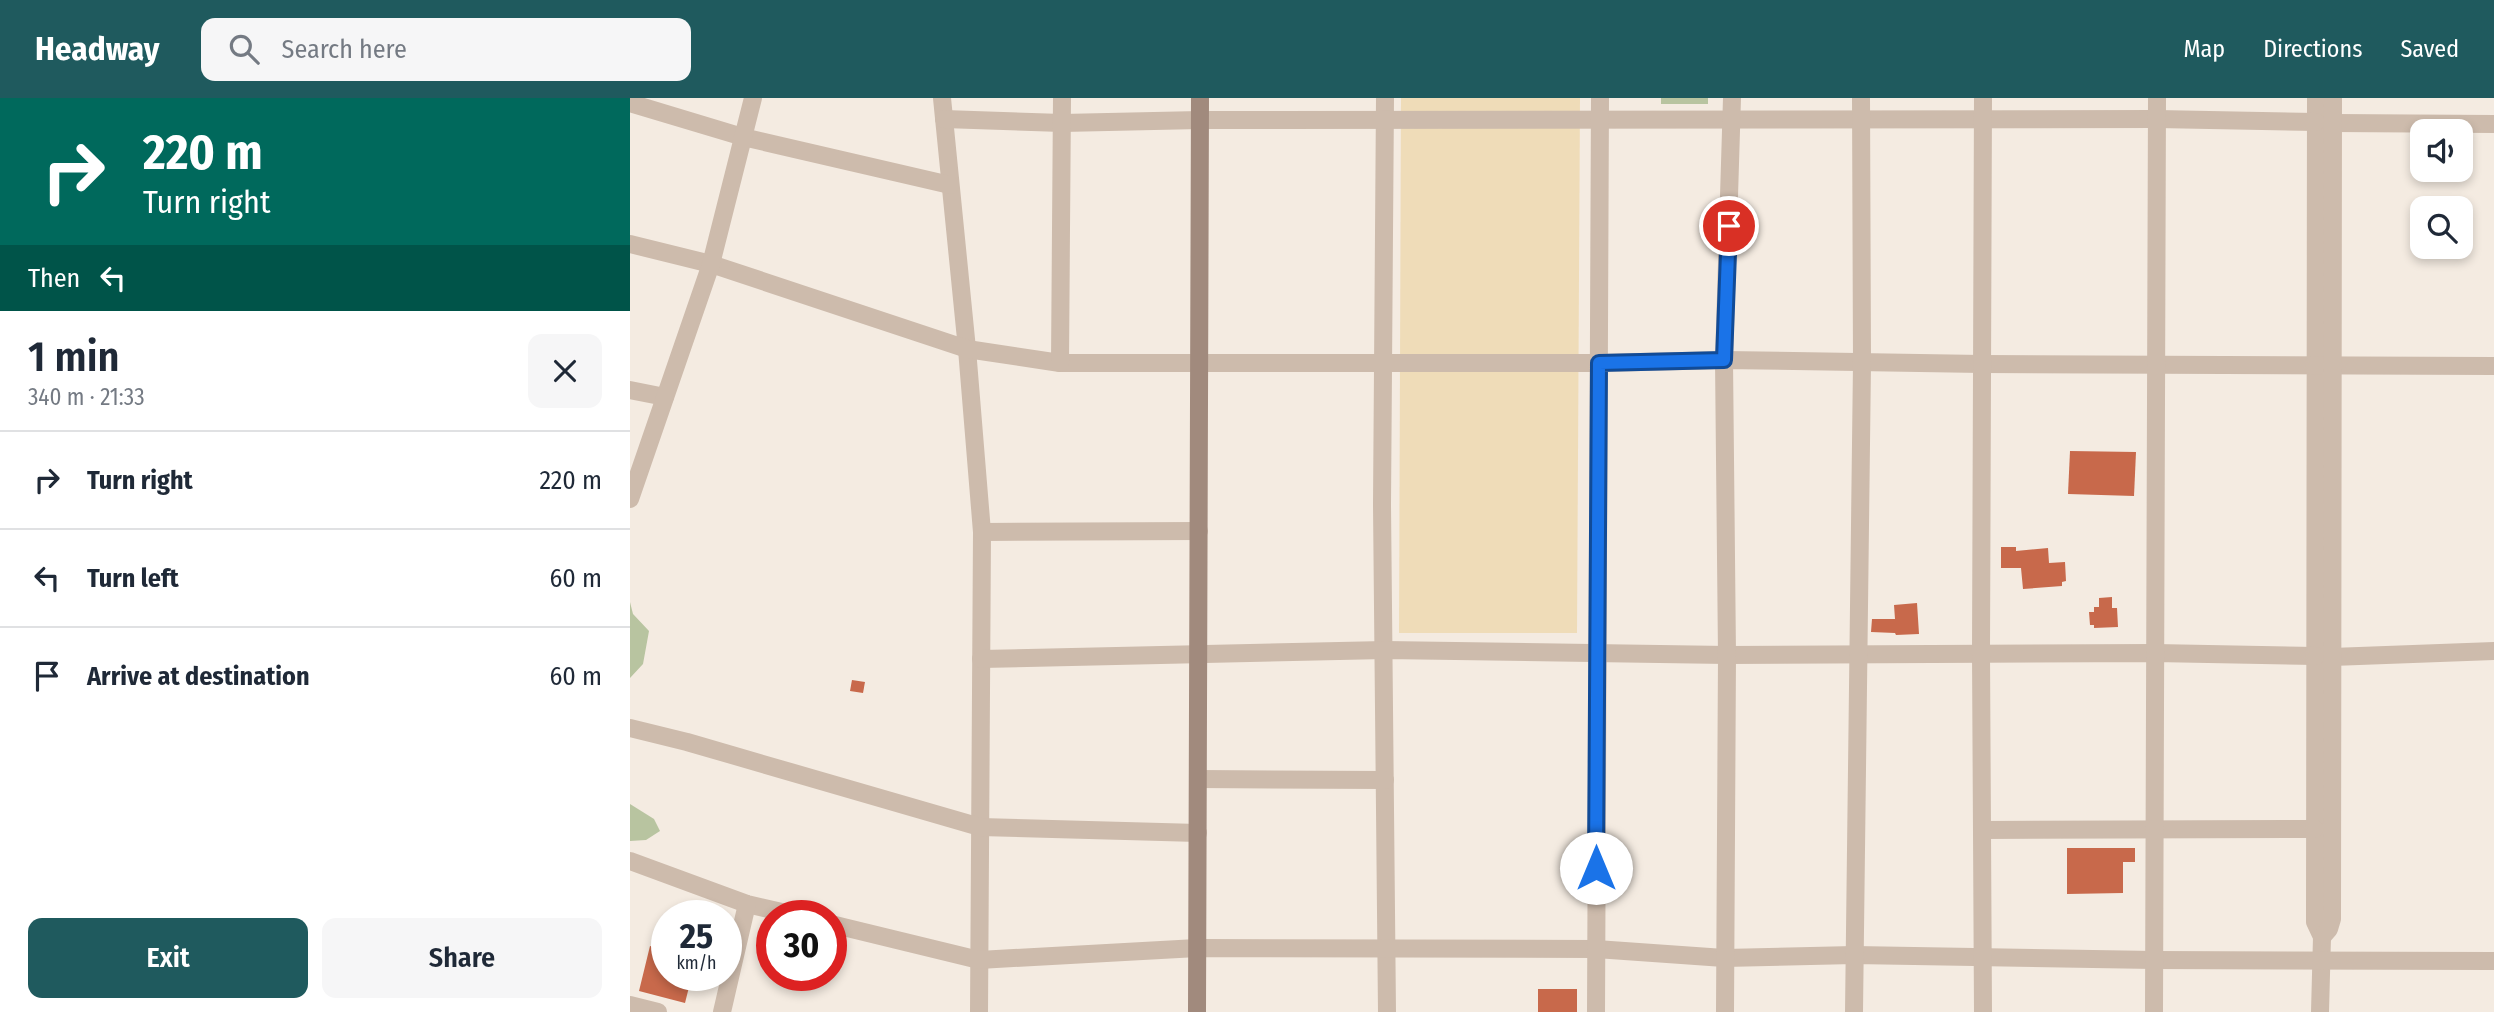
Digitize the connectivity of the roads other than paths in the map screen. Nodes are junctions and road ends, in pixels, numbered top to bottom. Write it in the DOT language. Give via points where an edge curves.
graph roads {
  1 [pos="753,98"];
  2 [pos="942,98"];
  3 [pos="1062,98"];
  4 [pos="1200,98"];
  5 [pos="1385,98"];
  6 [pos="1600,98"];
  7 [pos="1732,98"];
  8 [pos="1861,98"];
  9 [pos="1983,98"];
  10 [pos="2157,98"];
  11 [pos="2316,98"];
  12 [pos="2333,98"];
  13 [pos="630,103"];
  14 [pos="944,119"];
  15 [pos="1600,119"];
  16 [pos="1732,119"];
  17 [pos="1861,119"];
  18 [pos="1983,119"];
  19 [pos="2157,119"];
  20 [pos="1200,120"];
  21 [pos="1385,120"];
  22 [pos="1062,123"];
  23 [pos="2324,123"];
  24 [pos="2494,124"];
  25 [pos="743,138"];
  26 [pos="950,185"];
  27 [pos="630,244"];
  28 [pos="711,264"];
  29 [pos="967,349"];
  30 [pos="1724,360"];
  31 [pos="1382,361"];
  32 [pos="1199,362"];
  33 [pos="1060,363"];
  34 [pos="1599,363"];
  35 [pos="1862,363"];
  36 [pos="1982,364"];
  37 [pos="2156,365"];
  38 [pos="2324,365"];
  39 [pos="2494,366"];
  40 [pos="630,390"];
  41 [pos="665,397"];
  42 [pos="630,499"];
  43 [pos="1199,531"];
  44 [pos="982,532"];
  45 [pos="1385,650"];
  46 [pos="1597,651"];
  47 [pos="2494,652"];
  48 [pos="1858,653"];
  49 [pos="1981,653"];
  50 [pos="2155,653"];
  51 [pos="1727,655"];
  52 [pos="1198,656"];
  53 [pos="2324,656"];
  54 [pos="981,659"];
  55 [pos="630,728"];
  56 [pos="1198,779"];
  57 [pos="1385,780"];
  58 [pos="980,827"];
  59 [pos="2315,829"];
  60 [pos="1982,831"];
  61 [pos="2154,831"];
  62 [pos="1198,833"];
  63 [pos="630,861"];
  64 [pos="747,904"];
  65 [pos="756,906"];
  66 [pos="847,928"];
  67 [pos="2322,937"];
  68 [pos="1197,948"];
  69 [pos="1596,949"];
  70 [pos="1387,950"];
  71 [pos="1854,955"];
  72 [pos="1982,956"];
  73 [pos="1724,958"];
  74 [pos="979,960"];
  75 [pos="2154,960"];
  76 [pos="2322,961"];
  77 [pos="2494,961"];
  78 [pos="630,1005"];
  79 [pos="658,1012"];
  80 [pos="722,1012"];
  81 [pos="979,1012"];
  82 [pos="1197,1012"];
  83 [pos="1387,1012"];
  84 [pos="1596,1012"];
  85 [pos="1725,1012"];
  86 [pos="1854,1012"];
  87 [pos="1983,1012"];
  88 [pos="2154,1012"];
  89 [pos="2320,1012"];
  1 -- 25 [label="street"];
  2 -- 14 [label="street"];
  3 -- 22 [label="street"];
  4 -- 20 [label="street"];
  5 -- 21 [label="street"];
  6 -- 15 [label="street"];
  7 -- 16 [label="street"];
  8 -- 17 [label="street"];
  9 -- 18 [label="street"];
  10 -- 19 [label="street"];
  11 -- 23 [label="street"];
  12 -- 23 [label="street"];
  13 -- 25 [label="street"];
  14 -- 22 [label="street"];
  14 -- 26 [label="street"];
  15 -- 16 [label="street"];
  15 -- 21 [label="street"];
  15 -- 34 [label="street"];
  16 -- 17 [label="street"];
  16 -- 30 [label="street"];
  17 -- 18 [label="street"];
  17 -- 35 [label="street"];
  18 -- 19 [label="street"];
  18 -- 36 [label="street"];
  19 -- 23 [label="street"];
  19 -- 37 [label="street"];
  20 -- 21 [label="street"];
  20 -- 22 [label="street"];
  20 -- 32 [label="street"];
  21 -- 31 [label="street"];
  22 -- 33 [label="street"];
  23 -- 24 [label="street"];
  23 -- 38 [label="street"];
  25 -- 26 [label="street"];
  25 -- 28 [label="street"];
  26 -- 29 [label="street"];
  27 -- 28 [label="street"];
  28 -- 29 [label="street"];
  28 -- 41 [label="street"];
  29 -- 33 [label="street"];
  29 -- 44 [label="street"];
  30 -- 34 [label="street"];
  30 -- 35 [label="street"];
  30 -- 51 [label="street"];
  31 -- 32 [label="street"];
  31 -- 34 [label="street"];
  31 -- 45 [label="street"];
  32 -- 33 [label="street"];
  32 -- 43 [label="street"];
  34 -- 46 [label="street"];
  35 -- 36 [label="street"];
  35 -- 48 [label="street"];
  36 -- 37 [label="street"];
  36 -- 49 [label="street"];
  37 -- 38 [label="street"];
  37 -- 50 [label="street"];
  38 -- 39 [label="street"];
  38 -- 53 [label="street"];
  40 -- 41 [label="street"];
  41 -- 42 [label="street"];
  43 -- 44 [label="street"];
  43 -- 52 [label="street"];
  44 -- 54 [label="street"];
  45 -- 46 [label="street"];
  45 -- 52 [label="street"];
  45 -- 57 [label="street"];
  46 -- 51 [label="street"];
  46 -- 69 [label="street"];
  47 -- 53 [label="street"];
  48 -- 49 [label="street"];
  48 -- 51 [label="street"];
  48 -- 71 [label="street"];
  49 -- 50 [label="street"];
  49 -- 60 [label="street"];
  50 -- 53 [label="street"];
  50 -- 61 [label="street"];
  51 -- 73 [label="street"];
  52 -- 54 [label="street"];
  52 -- 56 [label="street"];
  53 -- 59 [label="street"];
  53 -- 67 [label="street" via="2332,919"];
  54 -- 58 [label="street"];
  55 -- 58 [label="street"];
  56 -- 57 [label="street"];
  56 -- 62 [label="street"];
  57 -- 70 [label="street"];
  58 -- 62 [label="street"];
  58 -- 74 [label="street"];
  59 -- 61 [label="street"];
  59 -- 67 [label="street" via="2315,922"];
  60 -- 61 [label="street"];
  60 -- 72 [label="street"];
  61 -- 75 [label="street"];
  62 -- 68 [label="street"];
  63 -- 64 [label="street"];
  64 -- 65 [label="street"];
  64 -- 80 [label="street"];
  66 -- 74 [label="street"];
  67 -- 76 [label="street"];
  68 -- 70 [label="street"];
  68 -- 74 [label="street"];
  68 -- 82 [label="street"];
  69 -- 70 [label="street"];
  69 -- 73 [label="street"];
  69 -- 84 [label="street"];
  70 -- 83 [label="street"];
  71 -- 72 [label="street"];
  71 -- 73 [label="street"];
  71 -- 86 [label="street"];
  72 -- 75 [label="street"];
  72 -- 87 [label="street"];
  73 -- 85 [label="street"];
  74 -- 81 [label="street"];
  75 -- 76 [label="street"];
  75 -- 88 [label="street"];
  76 -- 77 [label="street"];
  76 -- 89 [label="street"];
  78 -- 79 [label="street"];
}
